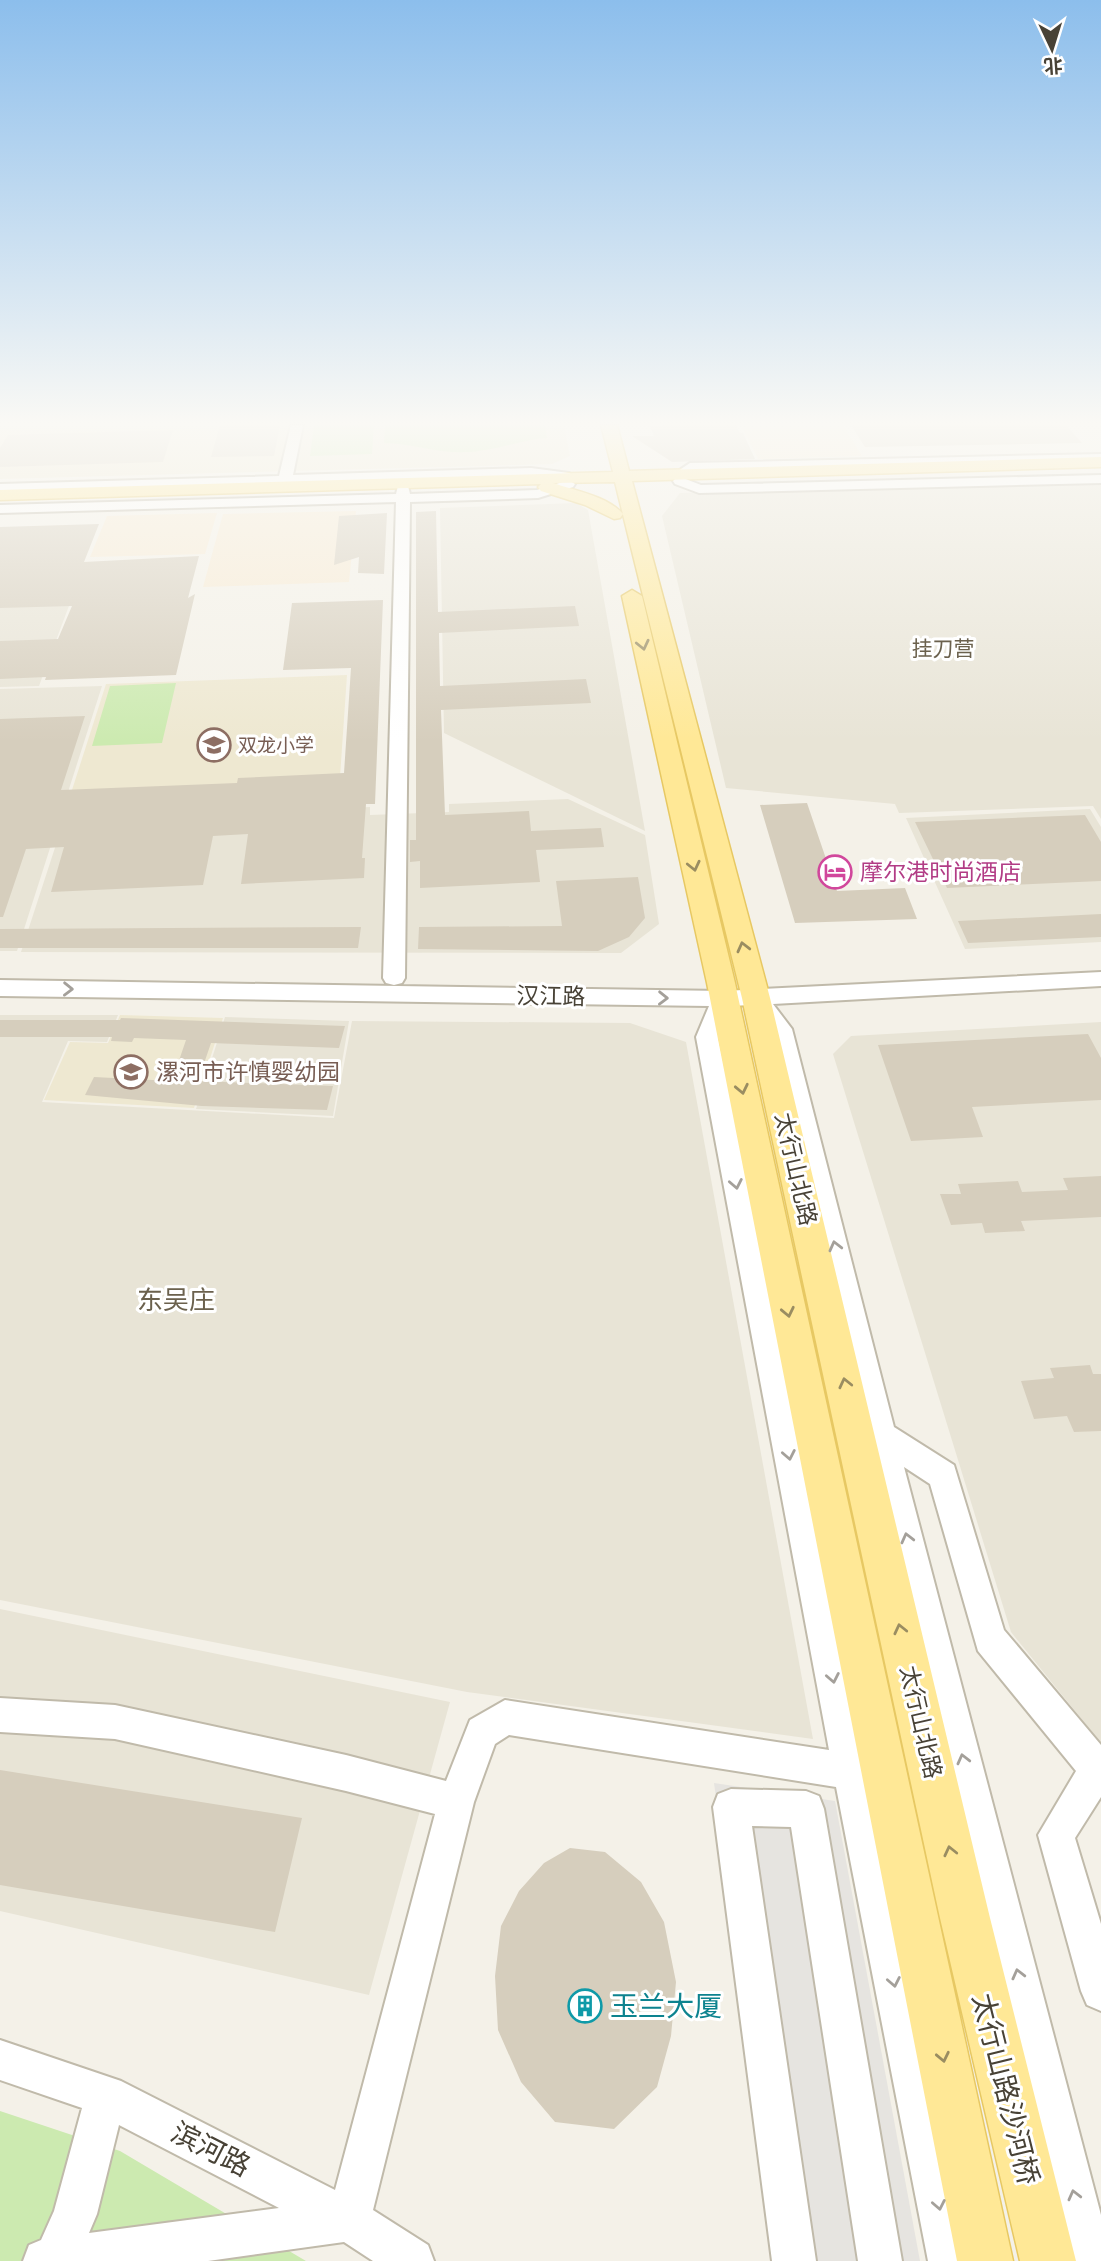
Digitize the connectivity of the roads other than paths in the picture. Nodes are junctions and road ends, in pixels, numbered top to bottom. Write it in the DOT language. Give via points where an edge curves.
graph roads {
  1 [pos="402,531"];
  2 [pos="630,531"];
  3 [pos="1101,964"];
  4 [pos="0,971"];
  5 [pos="394,978"];
  6 [pos="1101,979"];
  7 [pos="0,988"];
  8 [pos="738,990"];
  9 [pos="853,1418"];
  10 [pos="881,1436"];
  11 [pos="0,1715"];
  12 [pos="1100,1771"];
  13 [pos="867,1774"];
  14 [pos="456,1802"];
  15 [pos="897,1917"];
  16 [pos="984,1919"];
  17 [pos="1101,1992"];
  18 [pos="0,2060"];
  19 [pos="106,2096"];
  20 [pos="349,2220"];
  21 [pos="50,2260"];
  22 [pos="412,2261"];
  23 [pos="794,2261"];
  24 [pos="880,2261"];
  25 [pos="950,2261"];
  26 [pos="985,2261"];
  27 [pos="1048,2261"];
  28 [pos="1091,2261"];
  1 -- 5 [label="street"];
  2 -- 8 [label="main road, 太行山北路"];
  3 -- 8 [label="street, 汉江路"];
  4 -- 5 [label="street, 汉江路"];
  5 -- 8 [label="street, 汉江路"];
  6 -- 8 [label="street, 汉江路"];
  7 -- 8 [label="street, 汉江路, one-way"];
  9 -- 8 [label="main road, 太行山北路, one-way"];
  10 -- 8 [label="street, one-way" via="781,1029"];
  8 -- 13 [label="main road, 太行山北路, one-way"];
  9 -- 10 [label="street"];
  16 -- 9 [label="main road, 太行山北路, one-way"];
  10 -- 12 [label="street" via="943,1475 990,1639"];
  16 -- 10 [label="street, one-way"];
  11 -- 14 [label="street" via="115,1723"];
  12 -- 17 [label="street" via="1055,1835"];
  13 -- 14 [label="street" via="505,1717 482,1732"];
  13 -- 15 [label="main road, 太行山北路"];
  14 -- 20 [label="street"];
  15 -- 25 [label="street, one-way"];
  15 -- 26 [label="main road, one-way"];
  16 -- 27 [label="main road, 太行山路沙河桥"];
  28 -- 16 [label="street, one-way"];
  18 -- 19 [label="street, 滨河路"];
  19 -- 20 [label="street, 滨河路"];
  19 -- 21 [label="street" via="75,2214"];
  20 -- 21 [label="street"];
  20 -- 22 [label="street, 滨河路"];
  23 -- 24 [label="street" via="731,1807 806,1809"];
}
